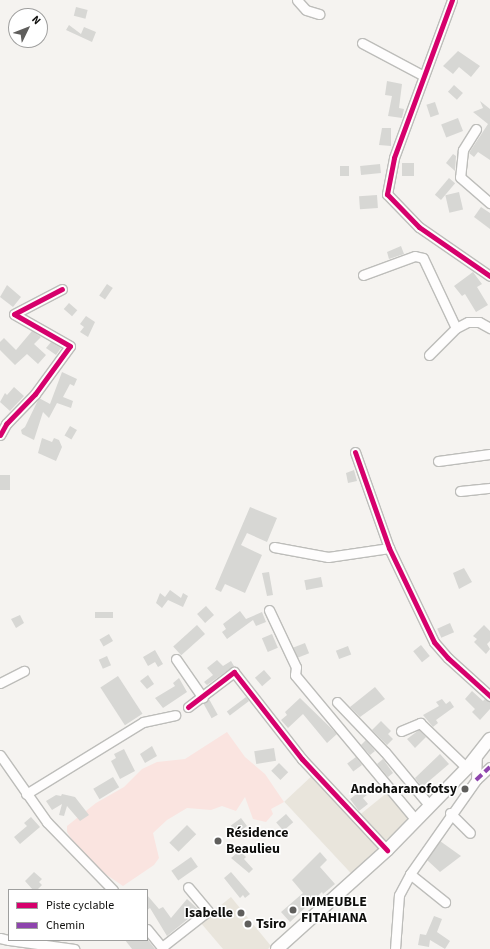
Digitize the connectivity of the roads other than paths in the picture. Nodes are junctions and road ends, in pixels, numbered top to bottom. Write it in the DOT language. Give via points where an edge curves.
graph roads {
  1 [pos="297,0"];
  2 [pos="452,0"];
  3 [pos="319,14"];
  4 [pos="362,43"];
  5 [pos="424,76"];
  6 [pos="476,129"];
  7 [pos="490,203"];
  8 [pos="363,275"];
  9 [pos="490,276"];
  10 [pos="62,289"];
  11 [pos="456,328"];
  12 [pos="490,328"];
  13 [pos="429,356"];
  14 [pos="0,435"];
  15 [pos="355,452"];
  16 [pos="490,454"];
  17 [pos="438,461"];
  18 [pos="490,488"];
  19 [pos="460,491"];
  20 [pos="274,546"];
  21 [pos="389,548"];
  22 [pos="269,610"];
  23 [pos="176,658"];
  24 [pos="24,671"];
  25 [pos="0,683"];
  26 [pos="490,696"];
  27 [pos="203,698"];
  28 [pos="337,702"];
  29 [pos="188,707"];
  30 [pos="175,715"];
  31 [pos="401,731"];
  32 [pos="490,739"];
  33 [pos="0,755"];
  34 [pos="477,757"];
  35 [pos="490,767"];
  36 [pos="467,768"];
  37 [pos="476,780"];
  38 [pos="26,794"];
  39 [pos="430,806"];
  40 [pos="450,812"];
  41 [pos="416,820"];
  42 [pos="470,833"];
  43 [pos="386,850"];
  44 [pos="410,874"];
  45 [pos="188,887"];
  46 [pos="112,889"];
  47 [pos="445,902"];
  48 [pos="148,930"];
  49 [pos="13,941"];
  50 [pos="43,948"];
  51 [pos="163,948"];
  52 [pos="74,949"];
  53 [pos="277,949"];
  54 [pos="395,949"];
  1 -- 3 [label="street" via="306,10"];
  2 -- 5 [label="street"];
  4 -- 5 [label="street"];
  5 -- 9 [label="street" via="394,158 387,194 418,227"];
  6 -- 7 [label="street" via="463,150 460,177"];
  8 -- 11 [label="street" via="415,256 423,258"];
  10 -- 14 [label="street" via="14,314 70,346 35,394 6,424"];
  11 -- 12 [label="street" via="468,322 479,322"];
  11 -- 13 [label="street"];
  15 -- 21 [label="street"];
  16 -- 17 [label="street"];
  18 -- 19 [label="street"];
  20 -- 21 [label="street" via="328,557"];
  21 -- 26 [label="street" via="434,642"];
  22 -- 41 [label="street" via="296,667 295,675"];
  23 -- 27 [label="street"];
  24 -- 25 [label="street"];
  27 -- 29 [label="street"];
  27 -- 43 [label="street" via="234,672 302,759"];
  28 -- 39 [label="street" via="385,752"];
  30 -- 38 [label="street" via="143,722"];
  31 -- 36 [label="street" via="420,722"];
  32 -- 34 [label="main road"];
  33 -- 38 [label="street"];
  34 -- 36 [label="main road"];
  34 -- 37 [label="street"];
  35 -- 37 [label="street"];
  36 -- 39 [label="main road"];
  37 -- 40 [label="street"];
  38 -- 46 [label="street" via="47,822"];
  39 -- 41 [label="main road"];
  40 -- 42 [label="street"];
  40 -- 44 [label="street"];
  41 -- 43 [label="main road"];
  43 -- 53 [label="main road"];
  44 -- 47 [label="street"];
  44 -- 54 [label="street" via="400,895"];
  45 -- 51 [label="street" via="208,911"];
  48 -- 51 [label="street"];
  49 -- 50 [label="street"];
  50 -- 52 [label="street"];
}
